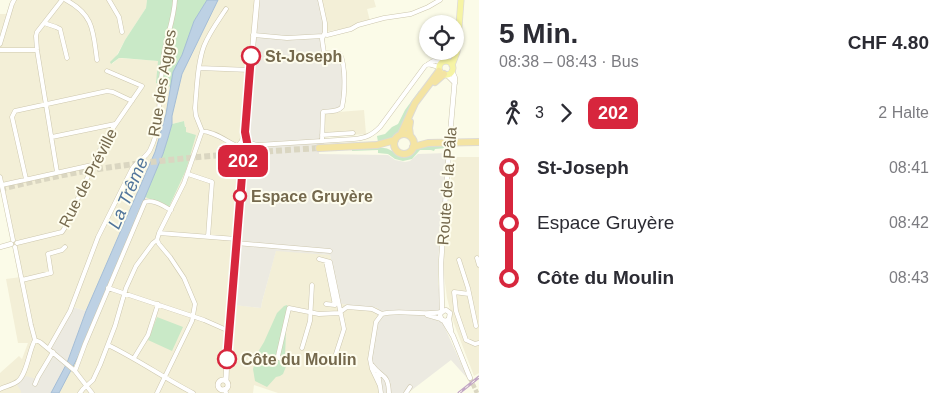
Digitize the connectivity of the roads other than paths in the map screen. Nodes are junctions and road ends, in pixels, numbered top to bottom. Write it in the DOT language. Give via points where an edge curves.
graph roads {
  1 [pos="14,0"];
  2 [pos="64,0"];
  3 [pos="175,0"];
  4 [pos="257,0"];
  5 [pos="327,0"];
  6 [pos="440,0"];
  7 [pos="462,0"];
  8 [pos="112,1"];
  9 [pos="320,1"];
  10 [pos="226,9"];
  11 [pos="44,23"];
  12 [pos="122,32"];
  13 [pos="253,35"];
  14 [pos="324,35"];
  15 [pos="0,44"];
  16 [pos="0,50"];
  17 [pos="37,50"];
  18 [pos="67,58"];
  19 [pos="97,60"];
  20 [pos="200,68"];
  21 [pos="445,68"];
  22 [pos="250,70"];
  23 [pos="107,71"];
  24 [pos="132,101"];
  25 [pos="46,104"];
  26 [pos="115,124"];
  27 [pos="202,131"];
  28 [pos="353,133"];
  29 [pos="401,134"];
  30 [pos="322,135"];
  31 [pos="411,137"];
  32 [pos="52,138"];
  33 [pos="395,140"];
  34 [pos="322,141"];
  35 [pos="479,142"];
  36 [pos="428,143"];
  37 [pos="377,145"];
  38 [pos="244,146"];
  39 [pos="413,147"];
  40 [pos="319,148"];
  41 [pos="395,148"];
  42 [pos="93,164"];
  43 [pos="57,172"];
  44 [pos="188,174"];
  45 [pos="0,177"];
  46 [pos="26,179"];
  47 [pos="2,185"];
  48 [pos="171,210"];
  49 [pos="159,234"];
  50 [pos="208,237"];
  51 [pos="158,240"];
  52 [pos="236,241"];
  53 [pos="14,244"];
  54 [pos="0,247"];
  55 [pos="65,247"];
  56 [pos="330,251"];
  57 [pos="320,258"];
  58 [pos="476,258"];
  59 [pos="459,260"];
  60 [pos="479,265"];
  61 [pos="22,280"];
  62 [pos="312,285"];
  63 [pos="108,288"];
  64 [pos="441,289"];
  65 [pos="125,293"];
  66 [pos="469,294"];
  67 [pos="336,302"];
  68 [pos="158,304"];
  69 [pos="326,304"];
  70 [pos="448,311"];
  71 [pos="310,312"];
  72 [pos="341,312"];
  73 [pos="441,312"];
  74 [pos="457,313"];
  75 [pos="382,314"];
  76 [pos="422,314"];
  77 [pos="193,316"];
  78 [pos="446,319"];
  79 [pos="476,326"];
  80 [pos="229,331"];
  81 [pos="35,340"];
  82 [pos="479,343"];
  83 [pos="108,345"];
  84 [pos="48,348"];
  85 [pos="302,348"];
  86 [pos="53,352"];
  87 [pos="134,358"];
  88 [pos="334,360"];
  89 [pos="291,362"];
  90 [pos="371,363"];
  91 [pos="75,370"];
  92 [pos="378,372"];
  93 [pos="165,377"];
  94 [pos="470,378"];
  95 [pos="224,380"];
  96 [pos="35,384"];
  97 [pos="87,385"];
  98 [pos="380,386"];
  99 [pos="410,387"];
  100 [pos="0,389"];
  101 [pos="224,390"];
  102 [pos="80,393"];
  103 [pos="92,393"];
  104 [pos="157,393"];
  105 [pos="193,393"];
  106 [pos="214,393"];
  107 [pos="381,393"];
  108 [pos="389,393"];
  109 [pos="406,393"];
  1 -- 15 [label="street"];
  2 -- 11 [label="street"];
  2 -- 19 [label="street" via="77,6 89,20"];
  3 -- 84 [label="street, Rue des Agges" via="164,52 159,120 154,142 147,155 132,169 98,237 70,311"];
  4 -- 13 [label="main road"];
  5 -- 9 [label="street"];
  6 -- 14 [label="street" via="411,14"];
  7 -- 21 [label="main road" via="457,48"];
  8 -- 12 [label="street"];
  9 -- 14 [label="street"];
  10 -- 20 [label="street" via="204,46"];
  11 -- 17 [label="street" via="36,36"];
  11 -- 18 [label="street" via="60,30"];
  13 -- 14 [label="street" via="287,38"];
  13 -- 22 [label="main road"];
  14 -- 30 [label="street" via="324,53 337,53 342,57 344,93 340,110 324,112"];
  16 -- 17 [label="street"];
  17 -- 25 [label="street"];
  20 -- 22 [label="street"];
  20 -- 27 [label="street" via="195,108"];
  21 -- 29 [label="highway" via="415,103"];
  21 -- 31 [label="highway" via="415,109 409,125"];
  21 -- 34 [label="street" via="428,64 420,71 380,127 368,137"];
  21 -- 64 [label="street, Route de la Pâla, bridge" via="455,83"];
  22 -- 38 [label="main road"];
  23 -- 24 [label="street, Rue de Préville" via="142,86"];
  24 -- 25 [label="street" via="107,92"];
  24 -- 26 [label="street, Rue de Préville"];
  25 -- 32 [label="street"];
  25 -- 46 [label="street" via="15,111 12,117"];
  26 -- 32 [label="street"];
  26 -- 42 [label="street, Rue de Préville"];
  27 -- 38 [label="street"];
  27 -- 44 [label="street"];
  28 -- 30 [label="street"];
  29 -- 31 [label="highway"];
  29 -- 33 [label="highway"];
  30 -- 34 [label="street"];
  31 -- 36 [label="highway"];
  31 -- 39 [label="highway"];
  32 -- 43 [label="street"];
  33 -- 37 [label="highway"];
  33 -- 41 [label="highway"];
  34 -- 38 [label="street"];
  35 -- 36 [label="highway"];
  36 -- 39 [label="highway"];
  37 -- 40 [label="highway"];
  37 -- 41 [label="highway"];
  38 -- 52 [label="main road"];
  39 -- 41 [label="highway" via="404,154"];
  42 -- 43 [label="street"];
  42 -- 53 [label="street, Rue de Préville" via="62,232"];
  43 -- 46 [label="street"];
  44 -- 48 [label="street"];
  44 -- 50 [label="street" via="212,182"];
  45 -- 47 [label="street"];
  46 -- 47 [label="street"];
  47 -- 53 [label="street"];
  48 -- 49 [label="street"];
  48 -- 63 [label="street" via="152,201 145,202"];
  49 -- 50 [label="street"];
  49 -- 51 [label="street"];
  50 -- 52 [label="street"];
  51 -- 65 [label="street" via="136,266"];
  51 -- 77 [label="street" via="184,278 195,304"];
  52 -- 56 [label="street"];
  52 -- 80 [label="main road"];
  53 -- 54 [label="street"];
  53 -- 61 [label="street"];
  55 -- 61 [label="street" via="48,254 51,273"];
  57 -- 67 [label="street" via="330,262"];
  58 -- 60 [label="street"];
  59 -- 66 [label="street"];
  61 -- 81 [label="street"];
  62 -- 71 [label="street"];
  63 -- 65 [label="street"];
  63 -- 91 [label="street"];
  64 -- 70 [label="street, Route de la Pâla"];
  64 -- 73 [label="street, Route de la Pâla"];
  65 -- 68 [label="street"];
  65 -- 83 [label="street"];
  66 -- 74 [label="street" via="454,292"];
  66 -- 79 [label="street"];
  67 -- 69 [label="street" via="335,305"];
  67 -- 72 [label="street"];
  68 -- 77 [label="street"];
  68 -- 87 [label="street" via="148,335"];
  70 -- 73 [label="street"];
  70 -- 74 [label="street"];
  70 -- 78 [label="street, Route de la Pâla" via="451,314"];
  71 -- 72 [label="street"];
  71 -- 85 [label="street"];
  71 -- 89 [label="street" via="288,309 278,356"];
  72 -- 75 [label="street" via="347,307"];
  72 -- 88 [label="street" via="344,329"];
  73 -- 76 [label="street"];
  73 -- 78 [label="street, Route de la Pâla" via="440,315"];
  74 -- 78 [label="street"];
  74 -- 82 [label="street" via="466,340"];
  75 -- 76 [label="street"];
  75 -- 90 [label="street" via="376,322"];
  76 -- 78 [label="street"];
  77 -- 80 [label="street"];
  77 -- 93 [label="street"];
  78 -- 94 [label="street"];
  80 -- 95 [label="main road"];
  81 -- 84 [label="street"];
  81 -- 100 [label="street" via="22,378"];
  83 -- 87 [label="street"];
  83 -- 97 [label="street" via="93,380"];
  84 -- 86 [label="street"];
  86 -- 91 [label="street"];
  86 -- 96 [label="street"];
  87 -- 93 [label="street"];
  90 -- 92 [label="street"];
  90 -- 98 [label="street"];
  91 -- 97 [label="street"];
  92 -- 98 [label="street"];
  92 -- 108 [label="street" via="387,380"];
  93 -- 104 [label="street"];
  93 -- 105 [label="street"];
  95 -- 101 [label="main road" via="228,385"];
  95 -- 101 [label="main road" via="219,382"];
  97 -- 102 [label="street"];
  97 -- 103 [label="street"];
  98 -- 107 [label="street"];
  99 -- 109 [label="street"];
  101 -- 106 [label="main road"];
}
